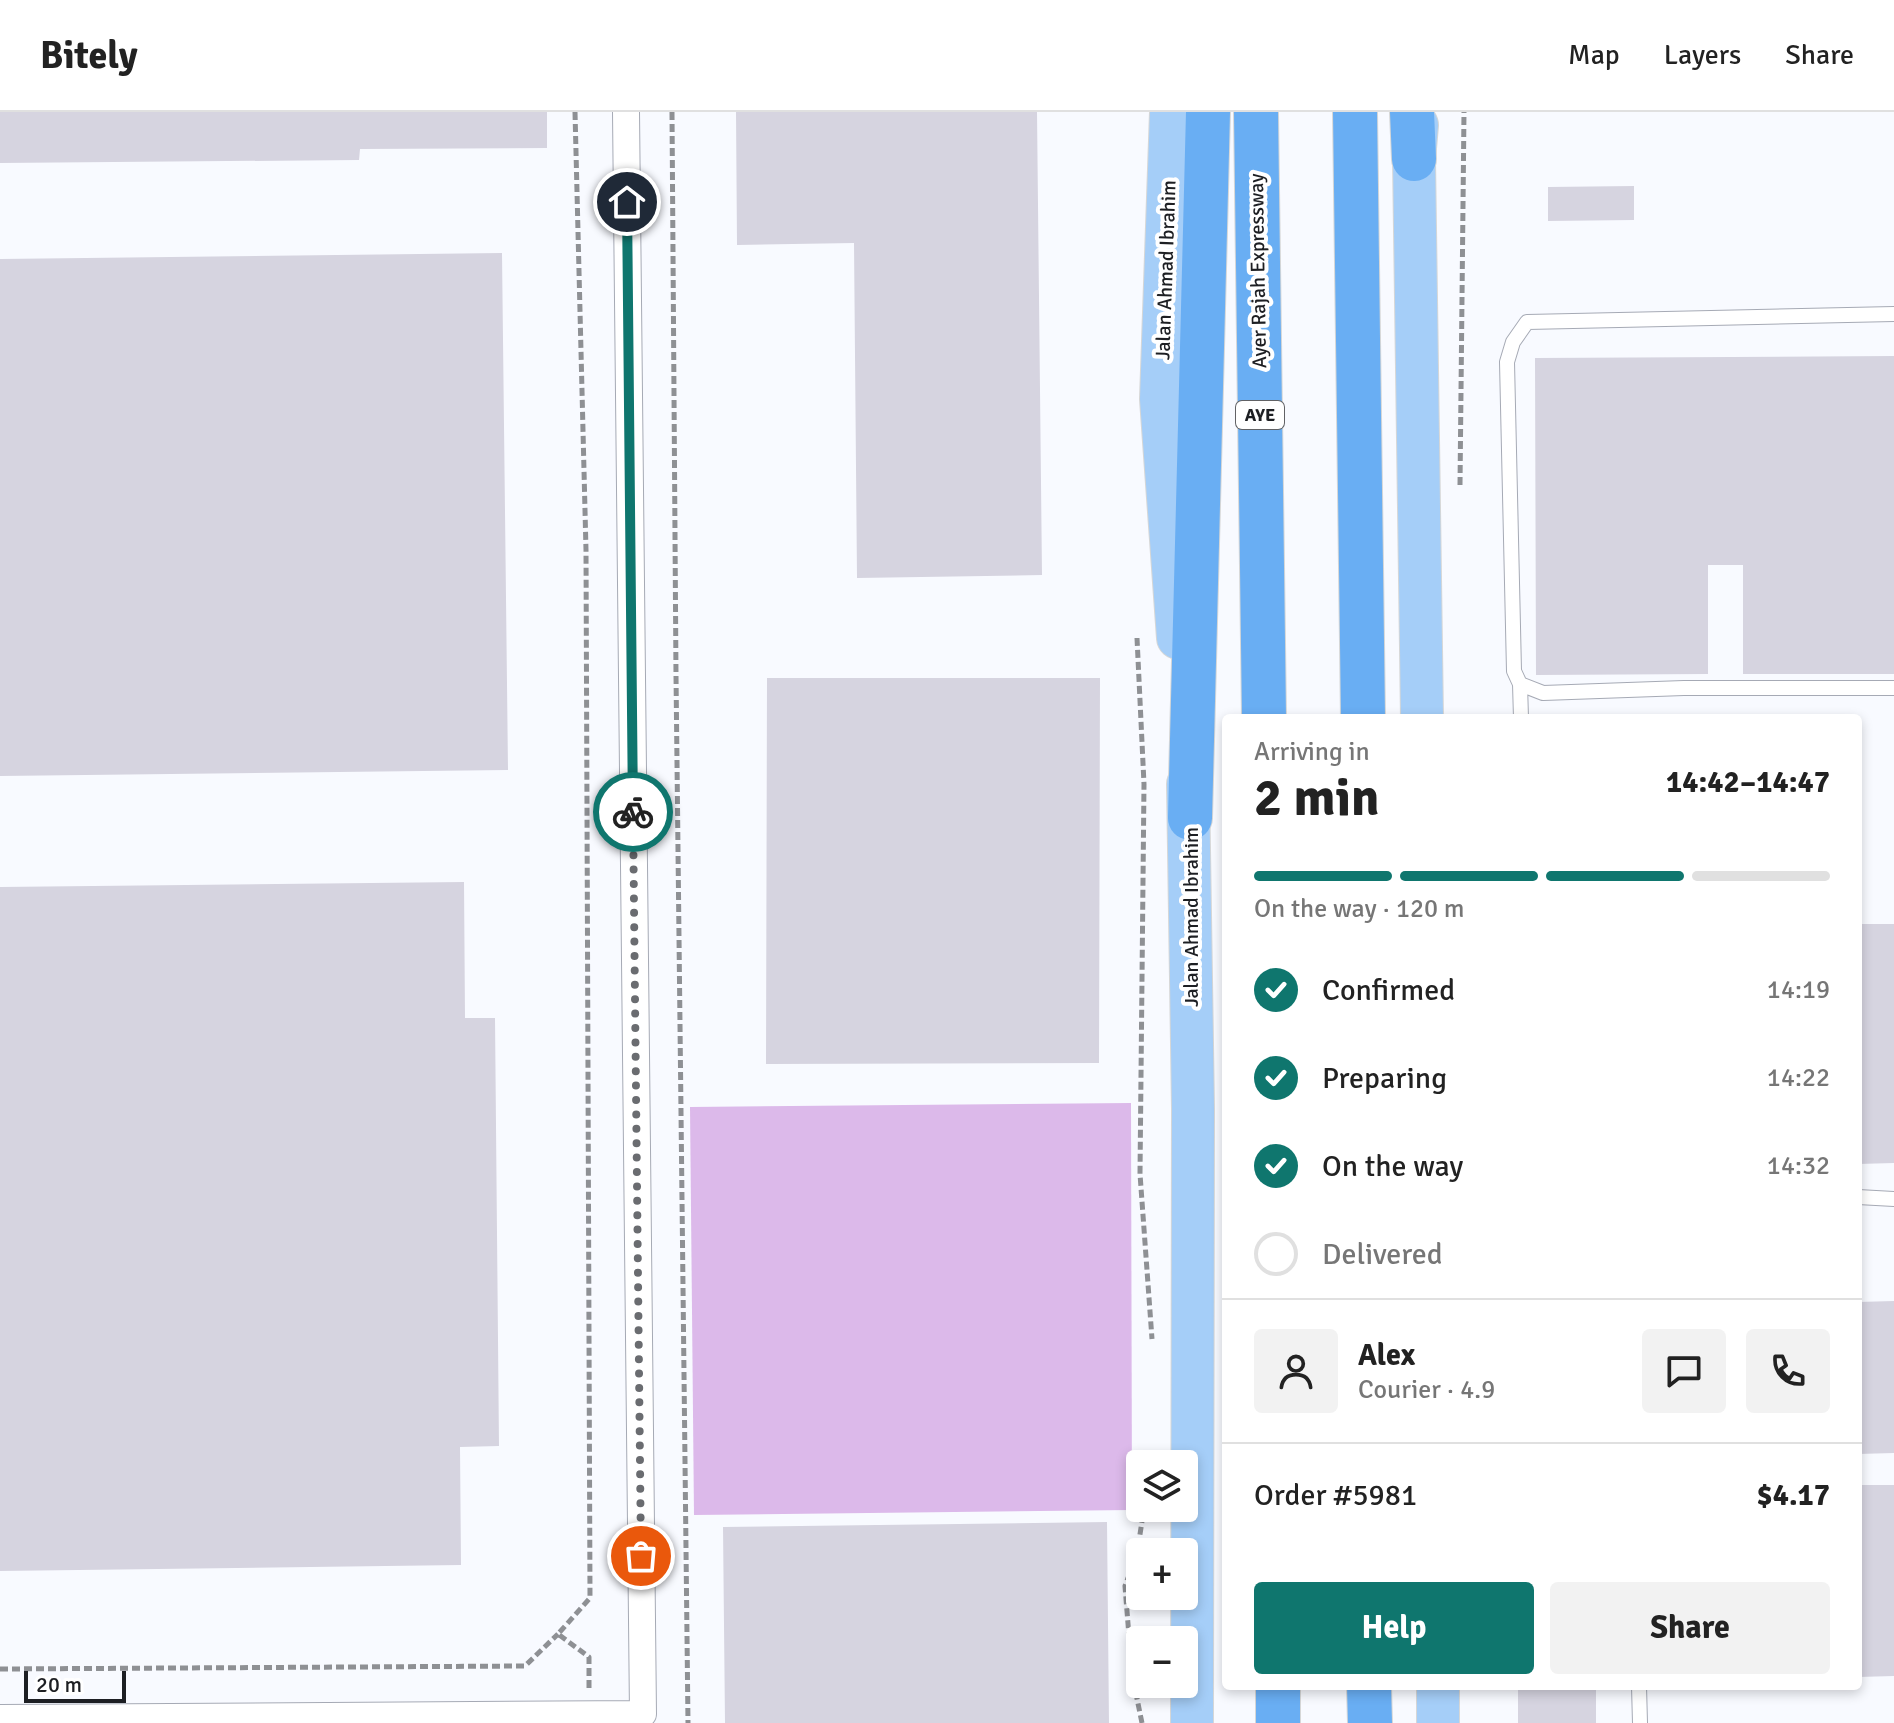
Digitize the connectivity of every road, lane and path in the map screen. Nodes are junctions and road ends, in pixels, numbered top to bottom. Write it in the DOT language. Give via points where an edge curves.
graph roads {
  1 [pos="575,112"];
  2 [pos="626,112"];
  3 [pos="672,112"];
  4 [pos="1171,112"];
  5 [pos="1208,112"];
  6 [pos="1256,112"];
  7 [pos="1355,112"];
  8 [pos="1415,112"];
  9 [pos="1464,112"];
  10 [pos="1414,159"];
  11 [pos="1894,314"];
  12 [pos="1460,499"];
  13 [pos="1136,624"];
  14 [pos="1520,684"];
  15 [pos="1894,688"];
  16 [pos="1264,714"];
  17 [pos="1363,714"];
  18 [pos="1422,714"];
  19 [pos="1521,714"];
  20 [pos="1190,818"];
  21 [pos="1862,1197"];
  22 [pos="1894,1199"];
  23 [pos="1152,1347"];
  24 [pos="1142,1522"];
  25 [pos="558,1634"];
  26 [pos="0,1669"];
  27 [pos="1278,1690"];
  28 [pos="1369,1690"];
  29 [pos="1438,1690"];
  30 [pos="1639,1690"];
  31 [pos="589,1714"];
  32 [pos="0,1718"];
  33 [pos="643,1718"];
  34 [pos="688,1723"];
  35 [pos="1142,1723"];
  36 [pos="1192,1723"];
  37 [pos="1278,1723"];
  38 [pos="1370,1723"];
  39 [pos="1438,1723"];
  40 [pos="1640,1723"];
  1 -- 25 [label="path" via="587,565 590,1598"];
  2 -- 33 [label="street"];
  3 -- 34 [label="path"];
  4 -- 20 [label="main road, Jalan Ahmad Ibrahim" via="1161,399"];
  5 -- 20 [label="highway"];
  6 -- 16 [label="highway, Ayer Rajah Expressway / AYE"];
  7 -- 17 [label="highway"];
  8 -- 10 [label="highway"];
  9 -- 12 [label="path"];
  10 -- 18 [label="main road"];
  11 -- 14 [label="lane" via="1527,322 1507,362 1514,671"];
  13 -- 23 [label="path" via="1144,784 1140,1174"];
  14 -- 15 [label="lane" via="1543,693"];
  14 -- 19 [label="lane"];
  20 -- 36 [label="main road, Jalan Ahmad Ibrahim"];
  21 -- 22 [label="lane"];
  24 -- 35 [label="path" via="1125,1586"];
  25 -- 26 [label="path" via="525,1666"];
  25 -- 31 [label="path" via="589,1657"];
  27 -- 37 [label="highway"];
  28 -- 38 [label="highway"];
  29 -- 39 [label="main road"];
  30 -- 40 [label="lane"];
  31 -- 32 [label="street"];
  31 -- 33 [label="street"];
}
